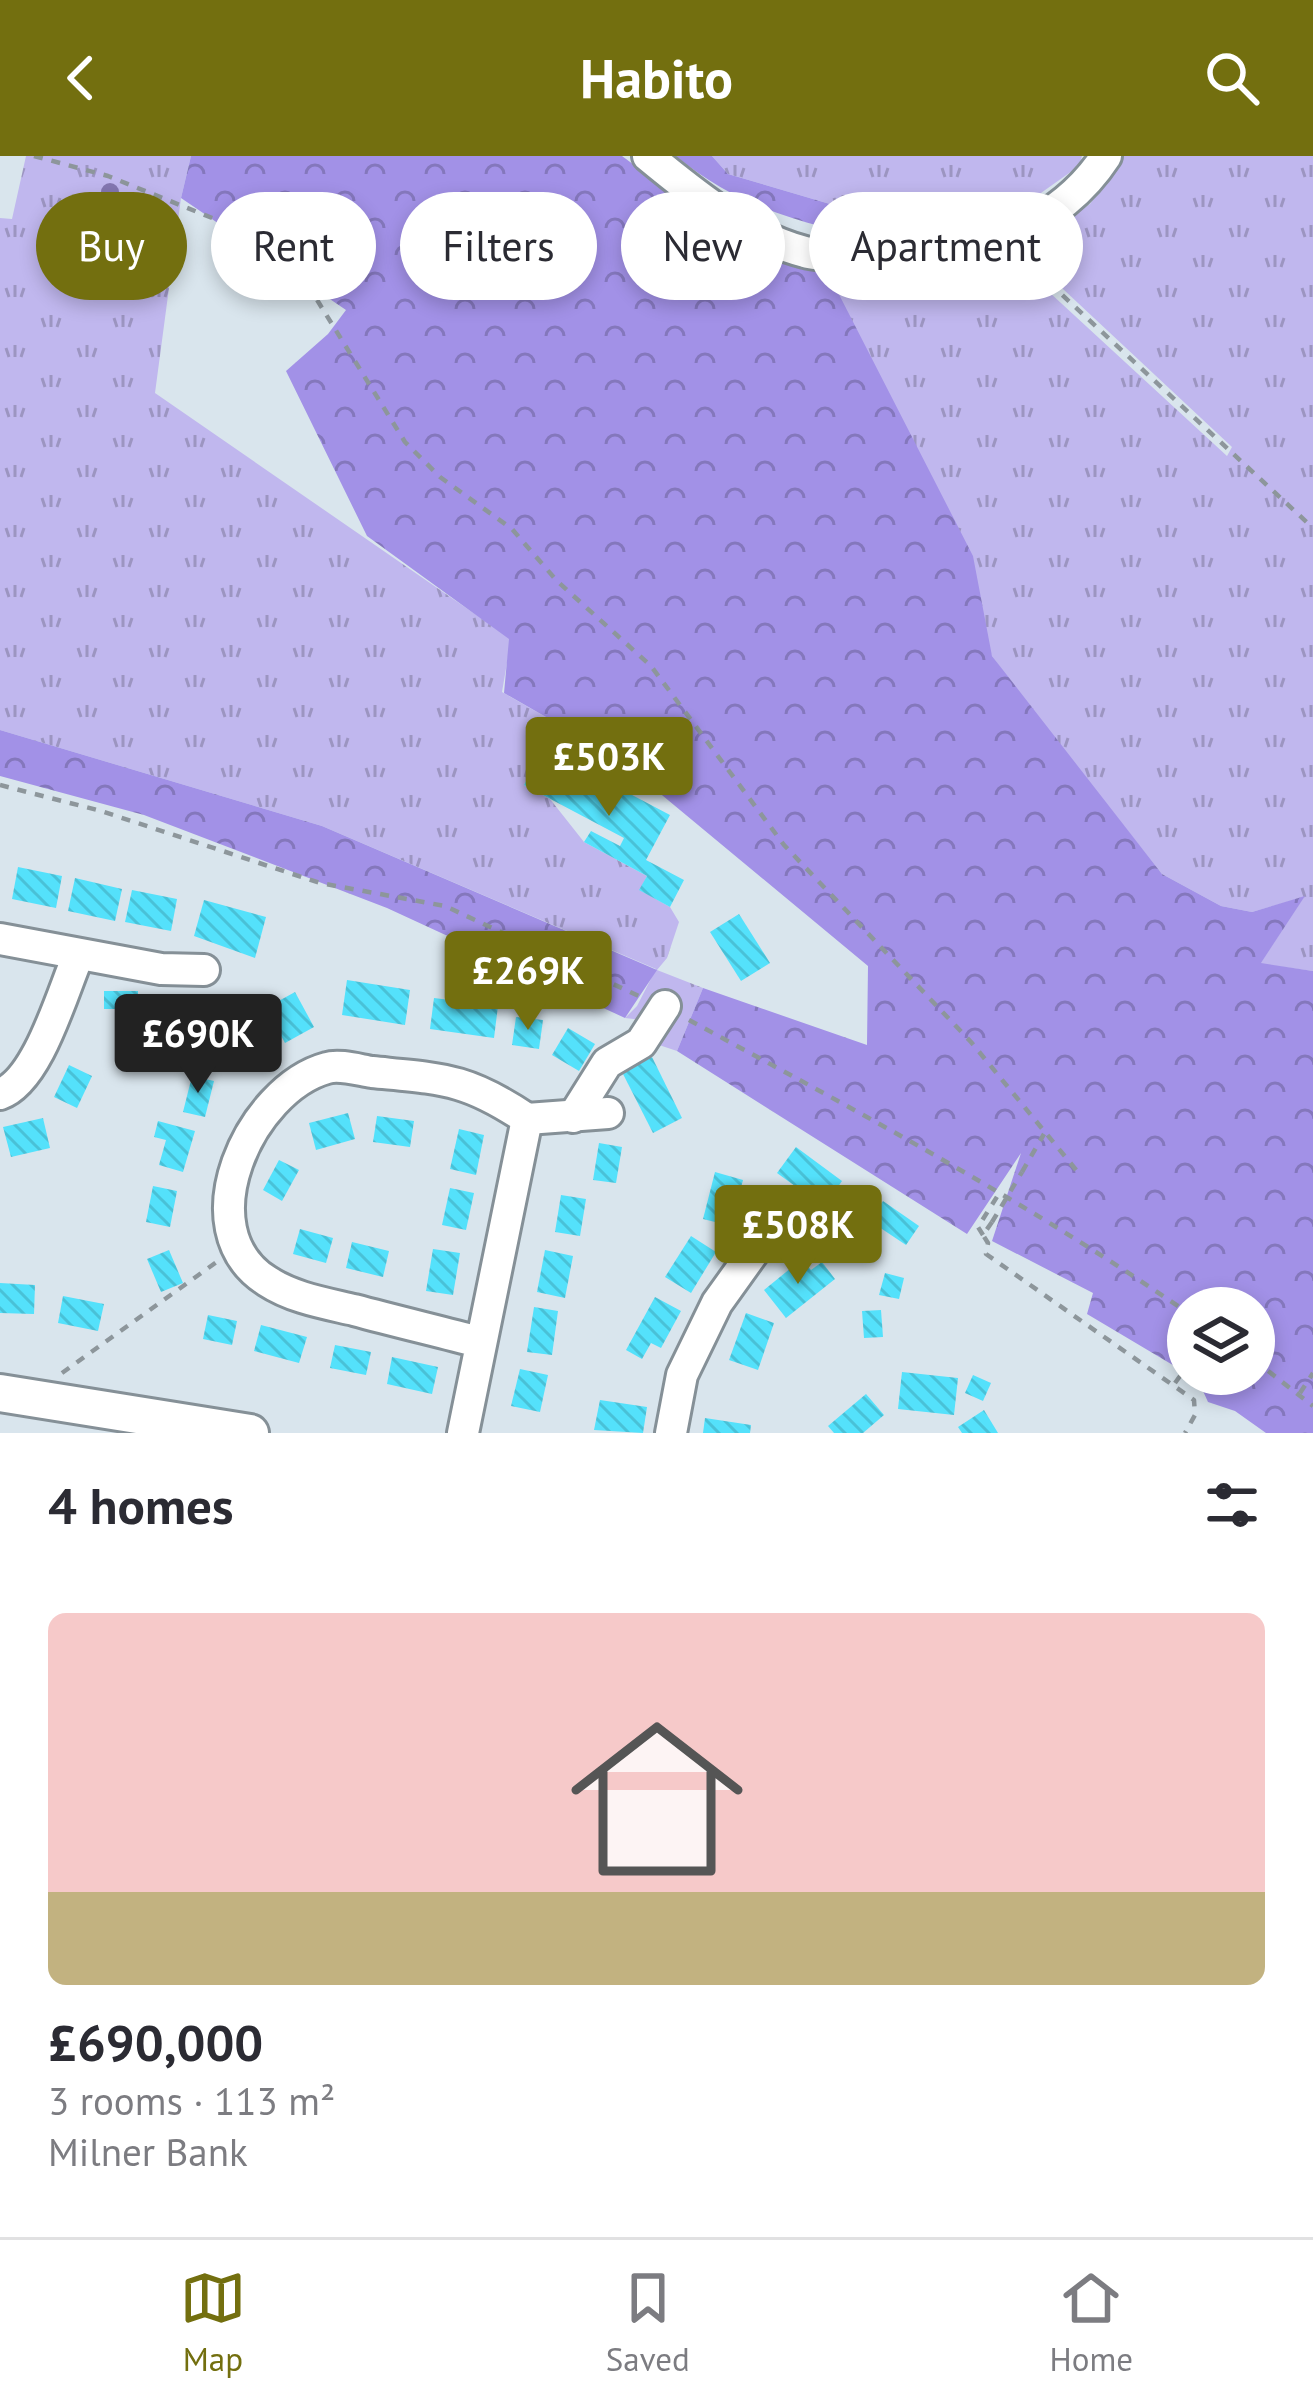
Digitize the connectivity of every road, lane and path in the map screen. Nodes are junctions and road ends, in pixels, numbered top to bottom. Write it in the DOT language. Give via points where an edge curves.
graph roads {
  1 [pos="34,156"];
  2 [pos="648,156"];
  3 [pos="1106,156"];
  4 [pos="1076,192"];
  5 [pos="809,253"];
  6 [pos="1068,300"];
  7 [pos="1313,528"];
  8 [pos="0,785"];
  9 [pos="0,939"];
  10 [pos="78,956"];
  11 [pos="204,970"];
  12 [pos="665,1006"];
  13 [pos="0,1094"];
  14 [pos="608,1113"];
  15 [pos="573,1117"];
  16 [pos="527,1119"];
  17 [pos="1045,1134"];
  18 [pos="1077,1171"];
  19 [pos="1000,1192"];
  20 [pos="983,1235"];
  21 [pos="765,1236"];
  22 [pos="238,1247"];
  23 [pos="1167,1299"];
  24 [pos="478,1342"];
  25 [pos="1313,1373"];
  26 [pos="60,1375"];
  27 [pos="1275,1376"];
  28 [pos="1167,1378"];
  29 [pos="0,1393"];
  30 [pos="1299,1394"];
  31 [pos="1188,1395"];
  32 [pos="1313,1406"];
  33 [pos="125,1423"];
  34 [pos="250,1433"];
  35 [pos="463,1433"];
  36 [pos="671,1433"];
  37 [pos="1186,1433"];
  1 -- 17 [label="path" via="232,226 276,256 314,295 405,442 512,529 651,666 784,844"];
  2 -- 5 [label="street" via="748,229"];
  3 -- 4 [label="street"];
  6 -- 7 [label="path"];
  8 -- 12 [label="path" via="320,883 445,906"];
  9 -- 10 [label="street"];
  10 -- 11 [label="street"];
  10 -- 13 [label="street" via="29,1072"];
  12 -- 15 [label="street" via="641,1043 607,1064"];
  12 -- 19 [label="path"];
  14 -- 15 [label="street"];
  15 -- 16 [label="street"];
  16 -- 22 [label="street" via="458,1081 329,1067 298,1083 244,1144 227,1197"];
  16 -- 24 [label="street"];
  17 -- 18 [label="path"];
  17 -- 20 [label="path, bridge"];
  19 -- 20 [label="path" via="978,1227"];
  19 -- 23 [label="path"];
  20 -- 28 [label="path" via="986,1254"];
  21 -- 36 [label="street" via="717,1303 682,1375"];
  22 -- 24 [label="street" via="262,1279 292,1294"];
  22 -- 26 [label="path"];
  24 -- 35 [label="street"];
  25 -- 30 [label="path"];
  27 -- 30 [label="path"];
  29 -- 33 [label="main road"];
  30 -- 32 [label="path"];
  31 -- 37 [label="path" via="1195,1414"];
  33 -- 34 [label="main road"];
}
